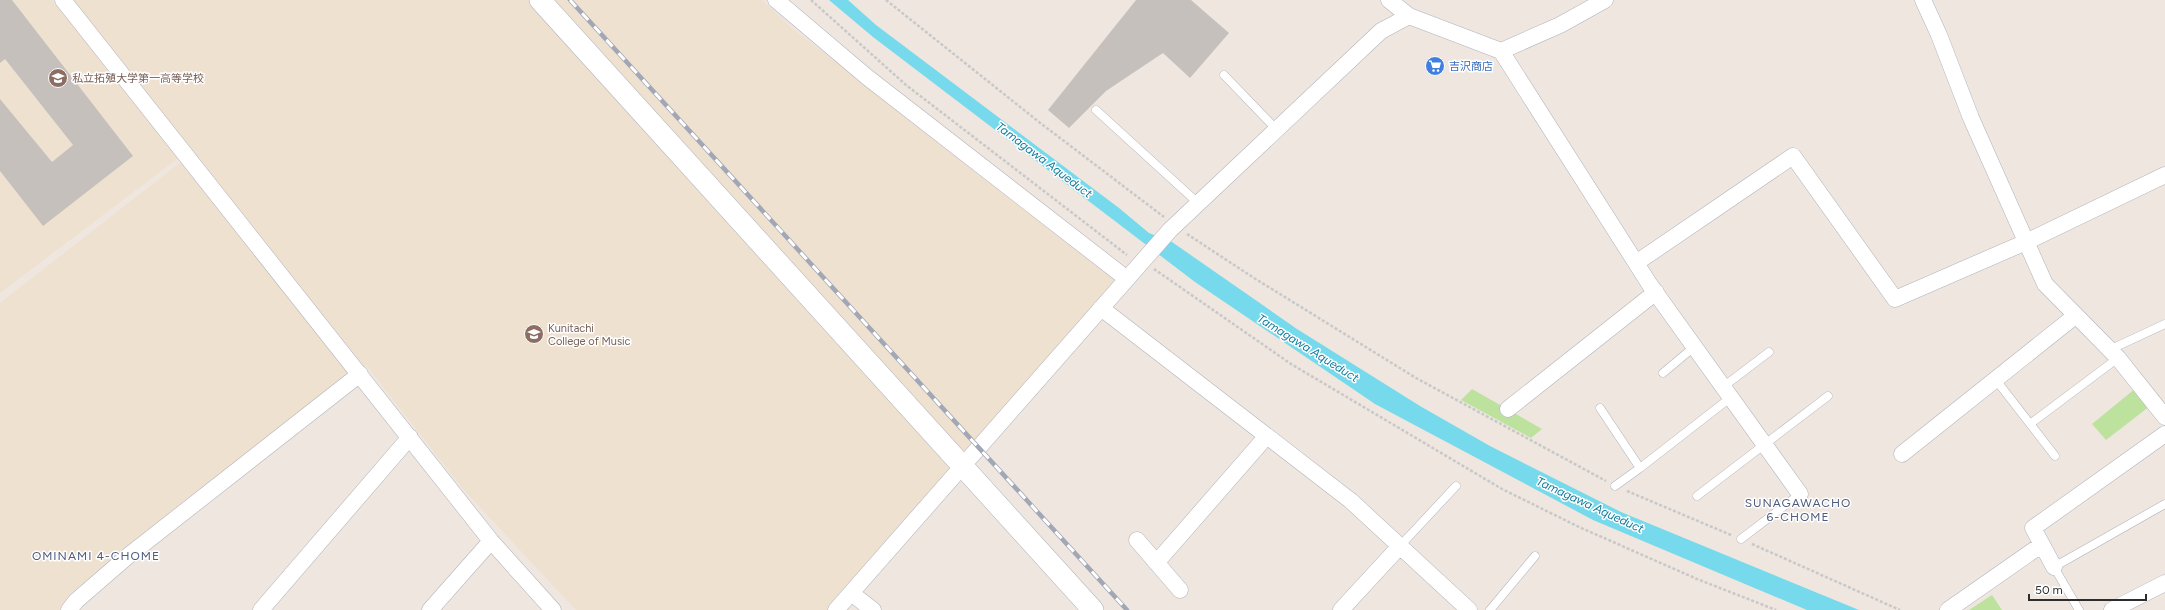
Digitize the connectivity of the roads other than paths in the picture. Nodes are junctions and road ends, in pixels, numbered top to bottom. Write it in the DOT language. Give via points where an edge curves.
graph roads {
  1 [pos="63,0"];
  2 [pos="540,0"];
  3 [pos="776,0"];
  4 [pos="1389,0"];
  5 [pos="1605,0"];
  6 [pos="1923,0"];
  7 [pos="1409,16"];
  8 [pos="1501,51"];
  9 [pos="1224,75"];
  10 [pos="1096,110"];
  11 [pos="1277,130"];
  12 [pos="2165,175"];
  13 [pos="1198,203"];
  14 [pos="2026,242"];
  15 [pos="1636,263"];
  16 [pos="1127,279"];
  17 [pos="1656,292"];
  18 [pos="1101,308"];
  19 [pos="2075,316"];
  20 [pos="2165,324"];
  21 [pos="1694,347"];
  22 [pos="1769,352"];
  23 [pos="2114,354"];
  24 [pos="1663,373"];
  25 [pos="360,374"];
  26 [pos="1996,380"];
  27 [pos="1727,392"];
  28 [pos="1828,396"];
  29 [pos="1600,408"];
  30 [pos="1508,409"];
  31 [pos="2165,417"];
  32 [pos="2030,424"];
  33 [pos="2165,434"];
  34 [pos="410,437"];
  35 [pos="1266,437"];
  36 [pos="1764,445"];
  37 [pos="1902,454"];
  38 [pos="2055,456"];
  39 [pos="963,467"];
  40 [pos="1640,468"];
  41 [pos="1456,486"];
  42 [pos="1615,486"];
  43 [pos="1800,494"];
  44 [pos="1697,496"];
  45 [pos="2165,504"];
  46 [pos="1741,539"];
  47 [pos="1137,540"];
  48 [pos="491,541"];
  49 [pos="2041,545"];
  50 [pos="1400,546"];
  51 [pos="1535,556"];
  52 [pos="1157,562"];
  53 [pos="2054,567"];
  54 [pos="2165,583"];
  55 [pos="1180,590"];
  56 [pos="851,593"];
  57 [pos="70,610"];
  58 [pos="261,610"];
  59 [pos="430,610"];
  60 [pos="553,610"];
  61 [pos="836,610"];
  62 [pos="873,610"];
  63 [pos="1093,610"];
  64 [pos="1341,610"];
  65 [pos="1470,610"];
  66 [pos="1490,610"];
  67 [pos="1948,610"];
  68 [pos="2079,610"];
  69 [pos="2112,610"];
  1 -- 25 [label="street"];
  2 -- 39 [label="street"];
  3 -- 16 [label="street" via="867,77"];
  4 -- 7 [label="street"];
  5 -- 8 [label="street" via="1553,28"];
  6 -- 14 [label="street" via="1971,118"];
  7 -- 8 [label="street"];
  7 -- 11 [label="street" via="1381,31"];
  8 -- 15 [label="street"];
  9 -- 11 [label="lane"];
  10 -- 13 [label="lane"];
  11 -- 13 [label="street"];
  12 -- 14 [label="street"];
  13 -- 16 [label="street"];
  14 -- 15 [label="street" via="1896,299 1793,156"];
  14 -- 19 [label="street" via="2045,284"];
  15 -- 17 [label="street"];
  16 -- 18 [label="street"];
  17 -- 21 [label="street"];
  17 -- 30 [label="street"];
  18 -- 35 [label="street"];
  18 -- 39 [label="street"];
  19 -- 23 [label="street"];
  19 -- 26 [label="street"];
  20 -- 23 [label="lane"];
  21 -- 24 [label="lane"];
  21 -- 27 [label="street"];
  22 -- 27 [label="lane"];
  23 -- 31 [label="street"];
  23 -- 32 [label="lane"];
  25 -- 34 [label="street"];
  25 -- 57 [label="street" via="128,556 76,601"];
  26 -- 32 [label="lane"];
  26 -- 37 [label="street"];
  27 -- 36 [label="street"];
  27 -- 40 [label="lane"];
  28 -- 36 [label="lane"];
  29 -- 40 [label="lane"];
  32 -- 38 [label="lane"];
  33 -- 49 [label="street" via="2033,528"];
  34 -- 48 [label="street"];
  34 -- 58 [label="street"];
  35 -- 50 [label="street" via="1350,501"];
  35 -- 52 [label="street"];
  36 -- 43 [label="street"];
  36 -- 44 [label="lane"];
  39 -- 56 [label="street"];
  39 -- 63 [label="street"];
  40 -- 42 [label="lane"];
  41 -- 50 [label="lane"];
  43 -- 46 [label="lane"];
  45 -- 53 [label="lane"];
  47 -- 52 [label="street"];
  48 -- 59 [label="street"];
  48 -- 60 [label="street"];
  49 -- 53 [label="street"];
  49 -- 67 [label="street"];
  50 -- 64 [label="street"];
  50 -- 65 [label="street"];
  51 -- 66 [label="lane"];
  52 -- 55 [label="street"];
  53 -- 68 [label="lane"];
  54 -- 69 [label="street"];
  56 -- 61 [label="street"];
  56 -- 62 [label="street"];
}
